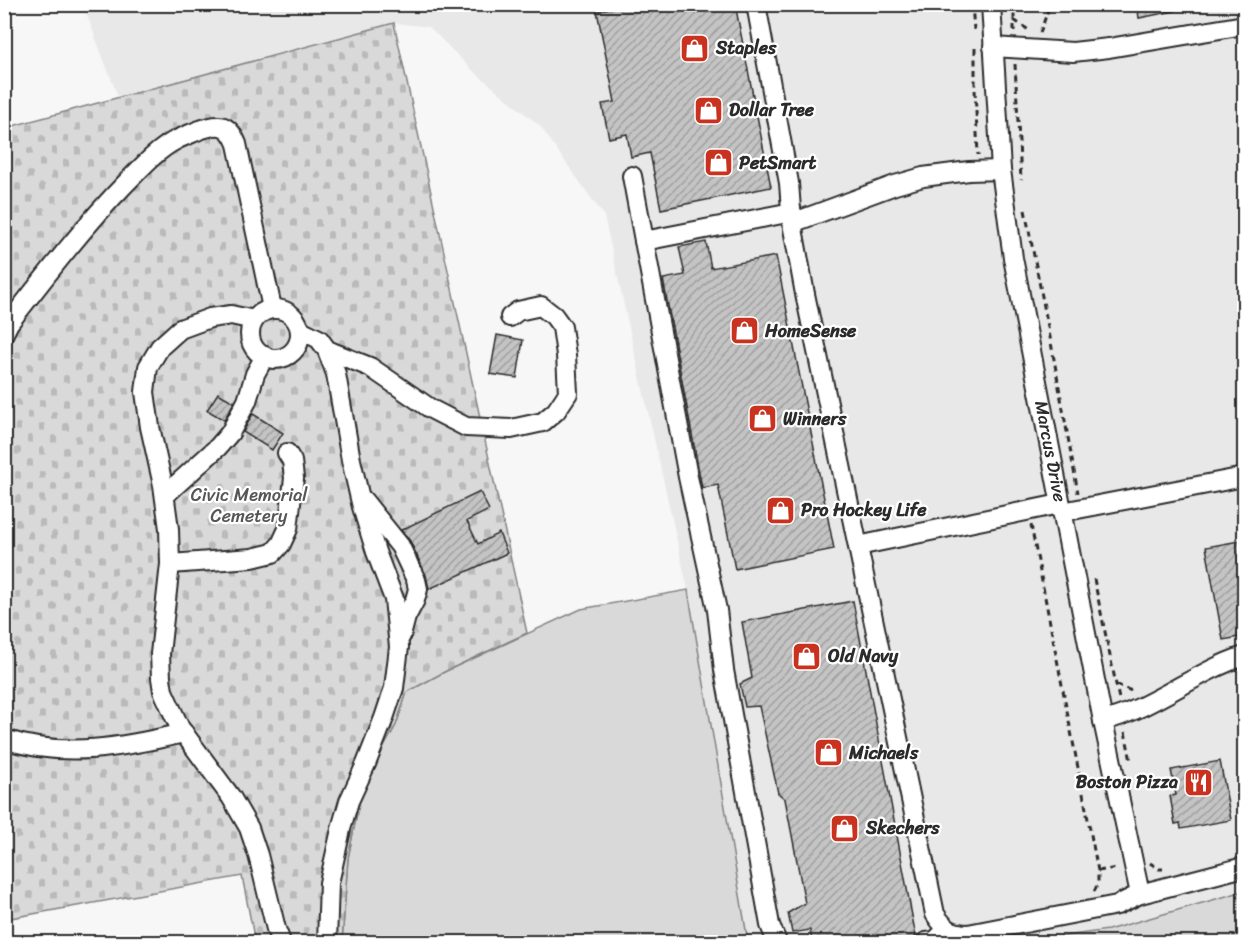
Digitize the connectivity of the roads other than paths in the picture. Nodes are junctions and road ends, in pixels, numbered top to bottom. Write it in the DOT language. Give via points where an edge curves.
graph roads {
  1 [pos="756,4"];
  2 [pos="991,4"];
  3 [pos="1245,25"];
  4 [pos="993,47"];
  5 [pos="1001,170"];
  6 [pos="632,176"];
  7 [pos="792,218"];
  8 [pos="644,241"];
  9 [pos="272,308"];
  10 [pos="510,317"];
  11 [pos="254,320"];
  12 [pos="301,330"];
  13 [pos="4,333"];
  14 [pos="327,350"];
  15 [pos="265,357"];
  16 [pos="287,453"];
  17 [pos="1245,477"];
  18 [pos="165,495"];
  19 [pos="360,496"];
  20 [pos="1061,508"];
  21 [pos="858,546"];
  22 [pos="170,564"];
  23 [pos="399,646"];
  24 [pos="1245,656"];
  25 [pos="1103,721"];
  26 [pos="184,733"];
  27 [pos="4,739"];
  28 [pos="1245,867"];
  29 [pos="1140,894"];
  30 [pos="947,928"];
  31 [pos="281,942"];
  32 [pos="327,942"];
  33 [pos="777,942"];
  34 [pos="926,942"];
  1 -- 7 [label="street"];
  2 -- 4 [label="street, Marcus Drive"];
  3 -- 4 [label="street" via="1073,52"];
  4 -- 5 [label="street, Marcus Drive"];
  5 -- 7 [label="street" via="923,177"];
  5 -- 20 [label="street, Marcus Drive" via="1013,258"];
  6 -- 8 [label="street"];
  7 -- 8 [label="street"];
  7 -- 21 [label="street"];
  8 -- 33 [label="street" via="717,610 724,670 770,925"];
  9 -- 11 [label="street"];
  9 -- 12 [label="street" via="291,314"];
  9 -- 13 [label="street" via="237,144 226,127 214,126 175,141 149,160 63,254"];
  10 -- 14 [label="street" via="541,306 554,316 562,327 568,393 543,422 511,429 466,427 431,409 370,367"];
  11 -- 15 [label="street" via="250,339"];
  11 -- 18 [label="street" via="231,315 180,329 160,347 148,367 145,392"];
  12 -- 14 [label="street" via="319,339"];
  12 -- 15 [label="street" via="298,345 290,354 279,359"];
  14 -- 19 [label="street" via="339,384"];
  15 -- 18 [label="street" via="230,433"];
  16 -- 22 [label="street" via="294,478 288,529 273,553"];
  17 -- 20 [label="street" via="1081,508"];
  18 -- 22 [label="street"];
  19 -- 23 [label="street" via="394,599"];
  19 -- 23 [label="street" via="400,546 417,580 415,600"];
  20 -- 21 [label="street"];
  20 -- 25 [label="street, Marcus Drive"];
  21 -- 30 [label="street" via="935,914"];
  22 -- 26 [label="street" via="160,678"];
  23 -- 32 [label="street" via="394,688 342,825 329,883"];
  24 -- 25 [label="street" via="1122,716"];
  25 -- 29 [label="street, Marcus Drive"];
  26 -- 27 [label="street" via="129,746 77,750 23,746"];
  26 -- 31 [label="street" via="249,828"];
  28 -- 29 [label="street"];
  29 -- 30 [label="street" via="1117,905 968,934"];
  30 -- 34 [label="street" via="934,941"];
}
